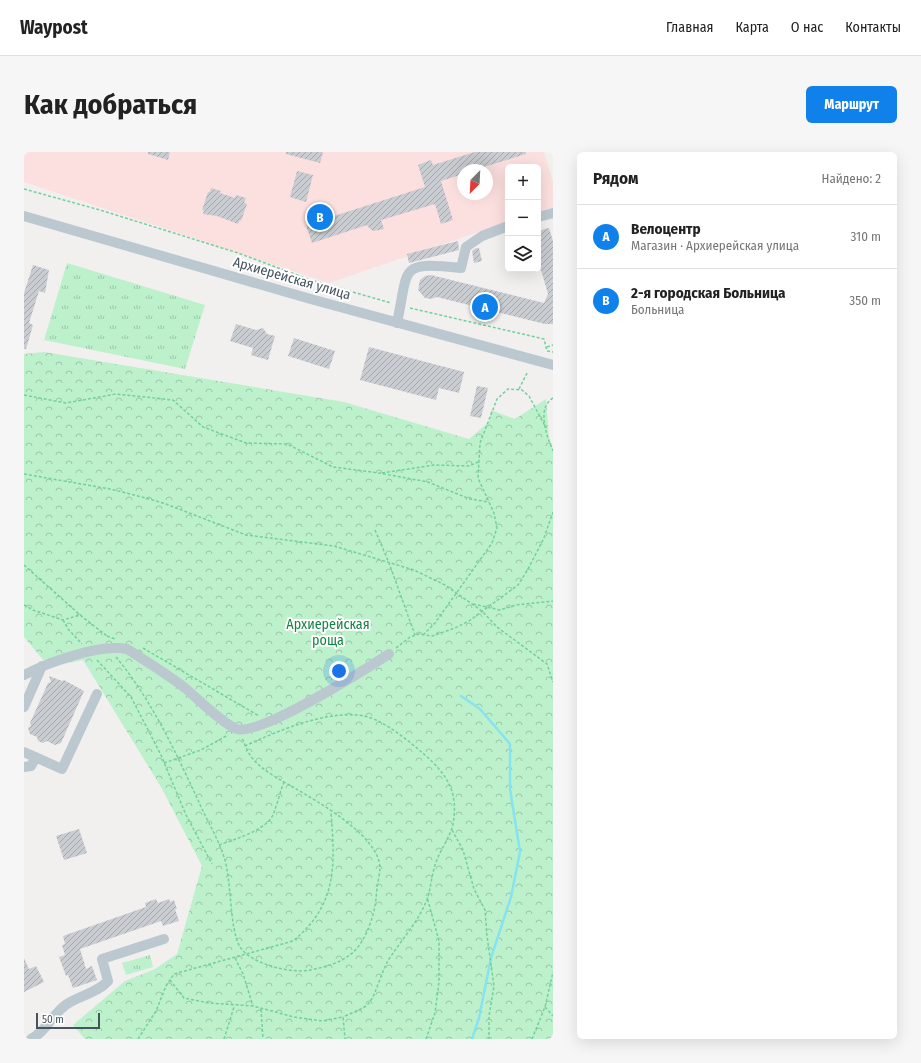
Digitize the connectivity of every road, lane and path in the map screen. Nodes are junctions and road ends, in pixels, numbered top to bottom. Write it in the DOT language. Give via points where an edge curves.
graph roads {
  1 [pos="24,189"];
  2 [pos="553,213"];
  3 [pos="24,216"];
  4 [pos="541,216"];
  5 [pos="505,227"];
  6 [pos="401,306"];
  7 [pos="397,323"];
  8 [pos="553,345"];
  9 [pos="546,347"];
  10 [pos="553,352"];
  11 [pos="553,365"];
  12 [pos="527,373"];
  13 [pos="519,390"];
  14 [pos="24,395"];
  15 [pos="553,398"];
  16 [pos="546,428"];
  17 [pos="553,451"];
  18 [pos="478,462"];
  19 [pos="379,473"];
  20 [pos="24,474"];
  21 [pos="488,502"];
  22 [pos="553,512"];
  23 [pos="375,530"];
  24 [pos="389,563"];
  25 [pos="24,565"];
  26 [pos="456,594"];
  27 [pos="553,601"];
  28 [pos="471,604"];
  29 [pos="24,605"];
  30 [pos="487,607"];
  31 [pos="482,611"];
  32 [pos="80,615"];
  33 [pos="63,620"];
  34 [pos="423,635"];
  35 [pos="107,636"];
  36 [pos="415,636"];
  37 [pos="115,645"];
  38 [pos="141,647"];
  39 [pos="90,652"];
  40 [pos="389,654"];
  41 [pos="42,666"];
  42 [pos="24,675"];
  43 [pos="553,682"];
  44 [pos="97,694"];
  45 [pos="24,707"];
  46 [pos="269,722"];
  47 [pos="238,730"];
  48 [pos="245,746"];
  49 [pos="24,752"];
  50 [pos="36,757"];
  51 [pos="177,757"];
  52 [pos="164,763"];
  53 [pos="24,767"];
  54 [pos="284,782"];
  55 [pos="331,812"];
  56 [pos="452,830"];
  57 [pos="219,845"];
  58 [pos="212,864"];
  59 [pos="427,897"];
  60 [pos="164,939"];
  61 [pos="248,954"];
  62 [pos="235,958"];
  63 [pos="553,972"];
  64 [pos="170,980"];
  65 [pos="234,1006"];
  66 [pos="253,1006"];
  67 [pos="545,1007"];
  68 [pos="261,1009"];
  69 [pos="553,1016"];
  70 [pos="343,1017"];
  71 [pos="31,1039"];
  72 [pos="138,1039"];
  73 [pos="224,1039"];
  74 [pos="263,1039"];
  75 [pos="344,1039"];
  76 [pos="426,1039"];
  77 [pos="489,1039"];
  78 [pos="532,1039"];
  1 -- 6 [label="path" via="100,210 238,253 311,280"];
  2 -- 4 [label="street"];
  3 -- 7 [label="street, Архиерейская улица"];
  5 -- 6 [label="street" via="482,236 466,247 461,268 430,264 415,266 406,278"];
  6 -- 7 [label="street"];
  6 -- 9 [label="path" via="544,339"];
  7 -- 11 [label="street, Архиерейская улица"];
  8 -- 9 [label="path"];
  9 -- 10 [label="path" via="547,351"];
  12 -- 13 [label="path"];
  13 -- 16 [label="path" via="529,396"];
  13 -- 18 [label="path" via="508,389 497,399 480,443"];
  14 -- 19 [label="path" via="66,403 116,394 173,400 203,427 246,443 287,444 333,467"];
  15 -- 16 [label="path" via="544,409"];
  16 -- 17 [label="path"];
  18 -- 19 [label="path" via="469,466 434,465"];
  18 -- 21 [label="path" via="478,478"];
  19 -- 21 [label="path" via="428,482 470,499"];
  20 -- 24 [label="path" via="146,498 246,535 334,546"];
  21 -- 26 [label="path" via="494,513 497,528 492,544"];
  22 -- 30 [label="path" via="544,538 518,585"];
  23 -- 24 [label="path"];
  24 -- 26 [label="path" via="414,570 445,585"];
  24 -- 36 [label="path"];
  25 -- 32 [label="path"];
  26 -- 28 [label="path"];
  26 -- 34 [label="path"];
  27 -- 30 [label="path" via="516,605 500,610"];
  28 -- 30 [label="path"];
  28 -- 31 [label="path"];
  29 -- 33 [label="path"];
  30 -- 31 [label="path"];
  31 -- 34 [label="path" via="455,628 432,636"];
  31 -- 43 [label="path" via="497,627 547,664"];
  32 -- 33 [label="path"];
  32 -- 35 [label="path"];
  33 -- 39 [label="path"];
  34 -- 36 [label="path"];
  35 -- 37 [label="path"];
  35 -- 37 [label="path"];
  36 -- 40 [label="path" via="410,637"];
  37 -- 39 [label="street"];
  37 -- 47 [label="street" via="127,649 184,687"];
  37 -- 51 [label="path"];
  38 -- 46 [label="path"];
  39 -- 41 [label="street"];
  39 -- 52 [label="path" via="131,696"];
  40 -- 46 [label="street" via="356,675"];
  41 -- 42 [label="street"];
  41 -- 45 [label="street"];
  44 -- 50 [label="street" via="62,770"];
  46 -- 47 [label="street"];
  47 -- 48 [label="path"];
  47 -- 51 [label="path" via="201,750"];
  48 -- 54 [label="path" via="254,761"];
  48 -- 56 [label="path" via="284,728 329,716 357,715 375,719 414,746 434,763 448,780 453,793"];
  49 -- 50 [label="street"];
  50 -- 53 [label="street" via="31,766"];
  51 -- 52 [label="path"];
  51 -- 57 [label="path"];
  52 -- 58 [label="path" via="186,816"];
  54 -- 55 [label="path"];
  54 -- 57 [label="path" via="273,815 267,823 244,836"];
  55 -- 61 [label="path" via="334,854 330,892 305,931 293,941"];
  55 -- 61 [label="path" via="349,823 371,844 380,866 375,912 366,936 355,952 337,963 309,971 273,968"];
  56 -- 59 [label="path" via="436,861"];
  56 -- 77 [label="path" via="463,850 474,889 486,910 494,986 489,1016"];
  57 -- 61 [label="path" via="230,880 233,922 240,946"];
  59 -- 70 [label="path" via="413,926 390,957 370,1003"];
  59 -- 76 [label="path" via="439,948 435,1013"];
  60 -- 71 [label="street" via="102,959 108,980 105,984 66,1004 38,1035"];
  61 -- 62 [label="path"];
  62 -- 64 [label="path" via="174,974"];
  62 -- 66 [label="path"];
  63 -- 67 [label="path"];
  64 -- 65 [label="path" via="184,998"];
  64 -- 72 [label="path" via="156,1012"];
  65 -- 66 [label="path"];
  65 -- 73 [label="path"];
  66 -- 68 [label="path"];
  67 -- 69 [label="path"];
  67 -- 78 [label="path"];
  68 -- 70 [label="path" via="322,1021"];
  68 -- 74 [label="path"];
  70 -- 75 [label="path"];
}
